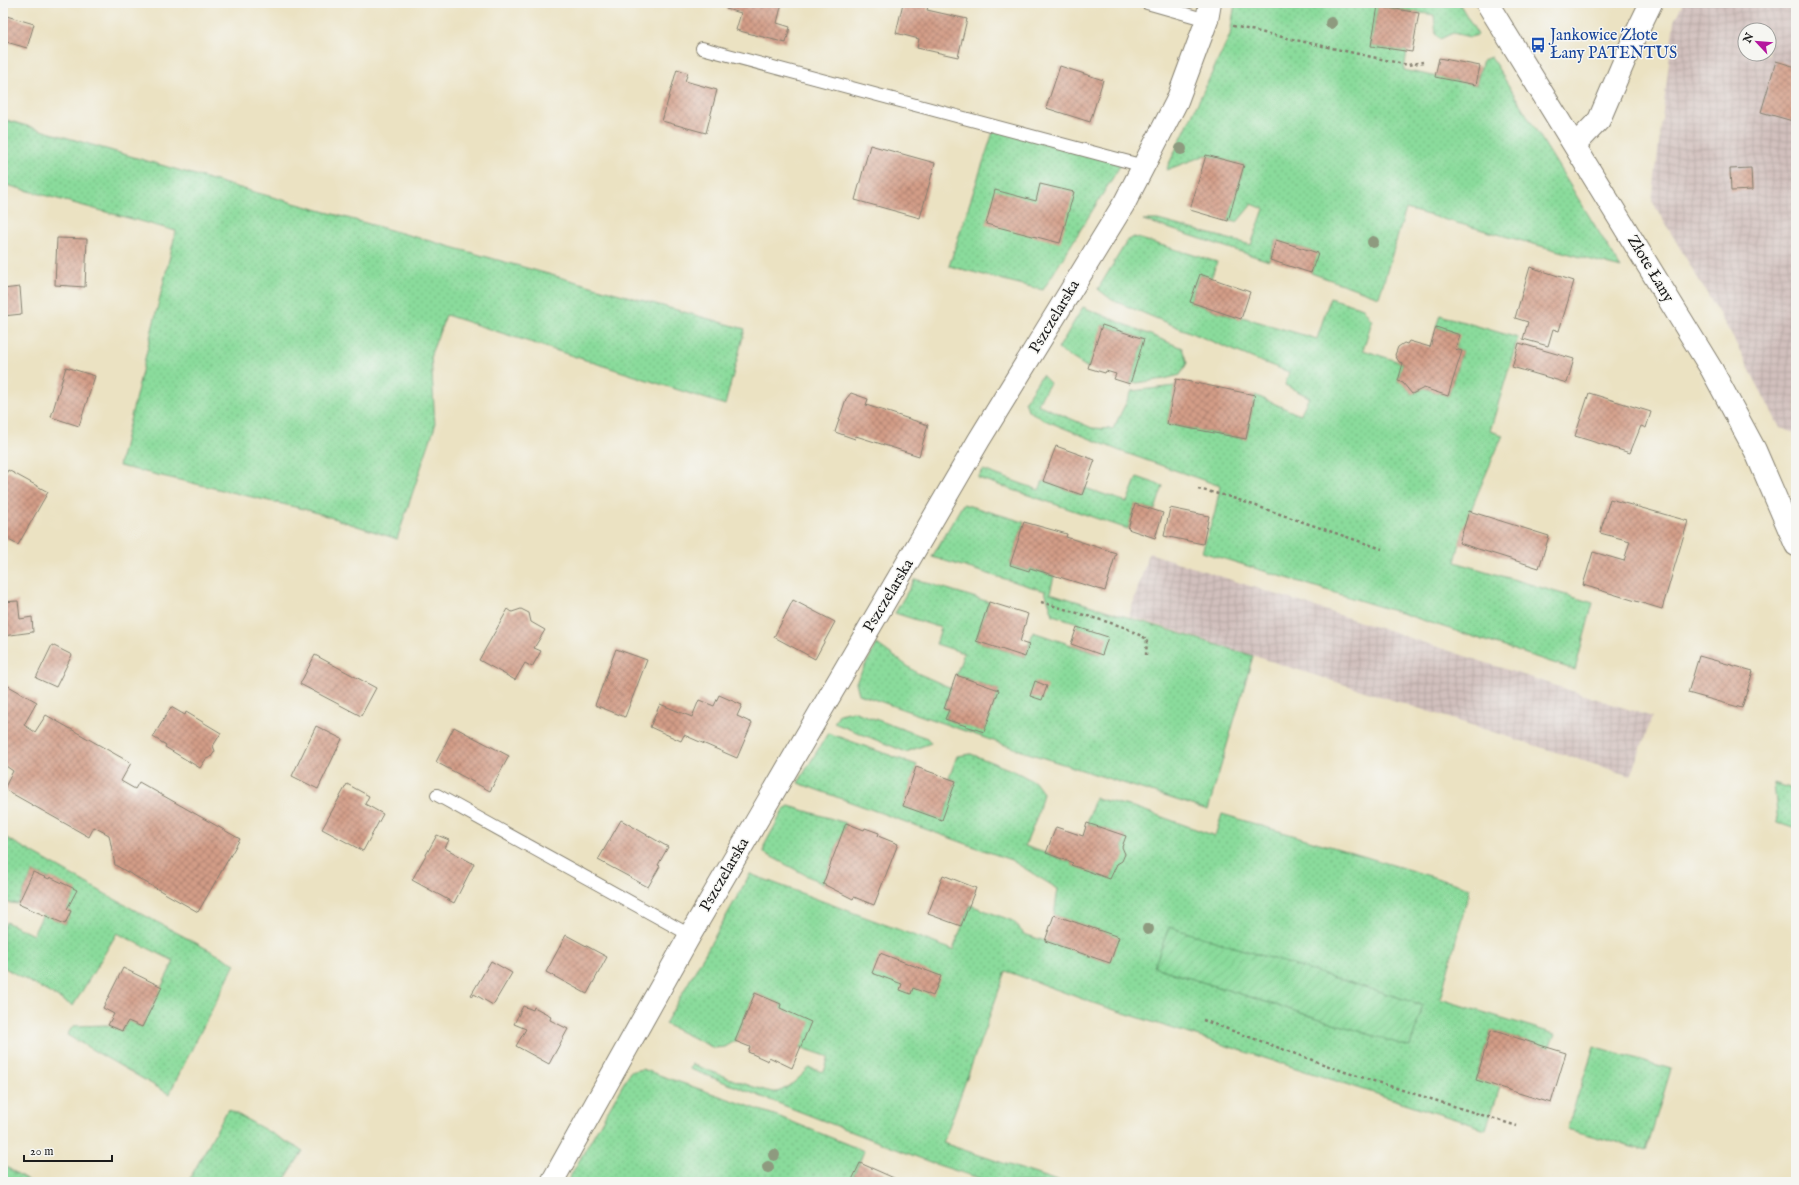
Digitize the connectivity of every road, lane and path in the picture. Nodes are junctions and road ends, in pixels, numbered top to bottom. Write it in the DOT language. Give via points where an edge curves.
graph roads {
  1 [pos="1147,3"];
  2 [pos="1487,3"];
  3 [pos="1651,3"];
  4 [pos="1209,11"];
  5 [pos="702,48"];
  6 [pos="1423,62"];
  7 [pos="1575,145"];
  8 [pos="1144,166"];
  9 [pos="1198,489"];
  10 [pos="1796,545"];
  11 [pos="1382,549"];
  12 [pos="1041,602"];
  13 [pos="1146,655"];
  14 [pos="437,794"];
  15 [pos="690,935"];
  16 [pos="1203,1020"];
  17 [pos="1517,1126"];
  18 [pos="552,1182"];
  1 -- 4 [label="lane"];
  2 -- 7 [label="street, Złote Łany"];
  3 -- 7 [label="street" via="1599,120"];
  4 -- 6 [label="path" via="1408,65"];
  4 -- 8 [label="street, Pszczelarska" via="1177,101"];
  5 -- 8 [label="lane"];
  7 -- 10 [label="street, Złote Łany" via="1712,370 1755,450"];
  8 -- 15 [label="street, Pszczelarska" via="1125,202 979,440"];
  9 -- 11 [label="path" via="1254,505"];
  12 -- 13 [label="path" via="1124,627 1147,639"];
  14 -- 15 [label="lane"];
  15 -- 18 [label="street, Pszczelarska"];
  16 -- 17 [label="path" via="1345,1072"];
}
